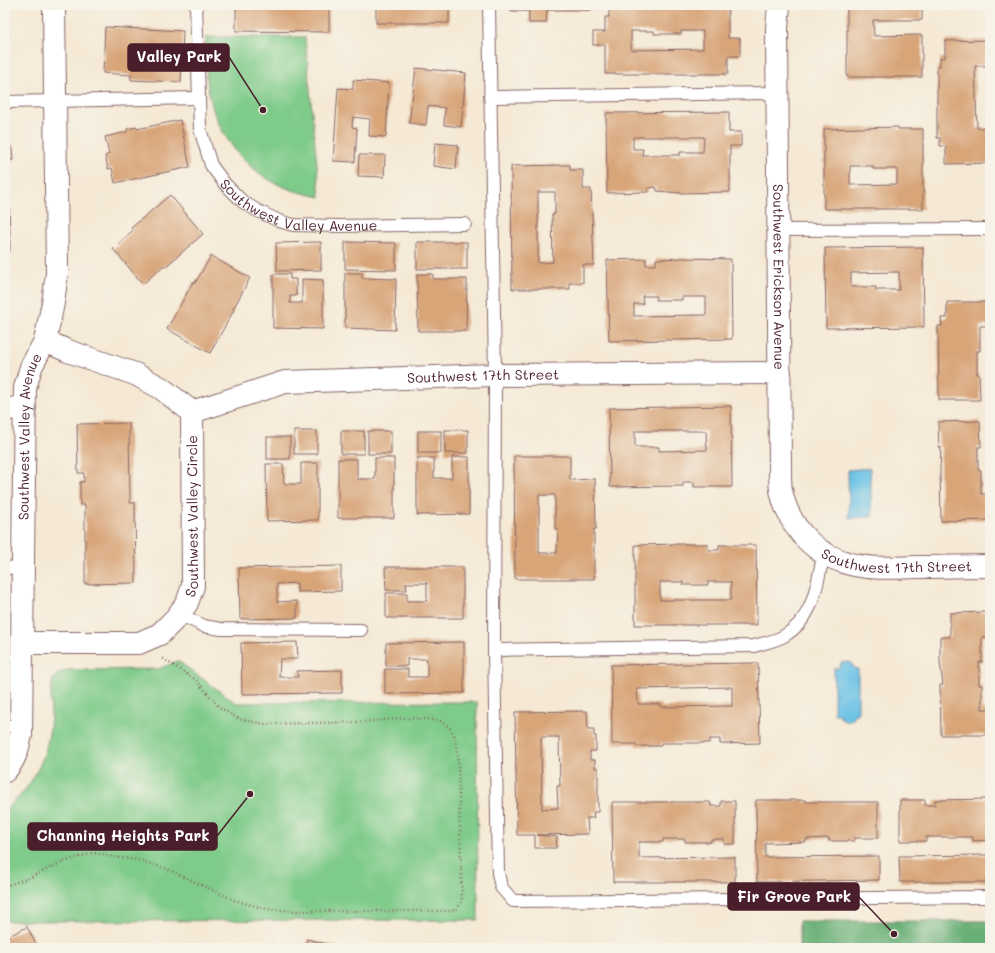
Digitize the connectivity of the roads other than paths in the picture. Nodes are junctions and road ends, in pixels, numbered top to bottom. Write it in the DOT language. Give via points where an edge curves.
graph roads {
  1 [pos="54,5"];
  2 [pos="196,5"];
  3 [pos="489,5"];
  4 [pos="779,5"];
  5 [pos="777,92"];
  6 [pos="490,96"];
  7 [pos="198,98"];
  8 [pos="5,102"];
  9 [pos="55,102"];
  10 [pos="465,224"];
  11 [pos="990,229"];
  12 [pos="778,230"];
  13 [pos="45,340"];
  14 [pos="780,373"];
  15 [pos="495,375"];
  16 [pos="15,409"];
  17 [pos="192,412"];
  18 [pos="816,547"];
  19 [pos="990,566"];
  20 [pos="14,568"];
  21 [pos="179,614"];
  22 [pos="360,630"];
  23 [pos="23,643"];
  24 [pos="494,650"];
  25 [pos="13,726"];
  26 [pos="5,771"];
  27 [pos="990,897"];
  1 -- 9 [label="street, Southwest Valley Avenue"];
  2 -- 7 [label="lane, Southwest Valley Avenue"];
  3 -- 6 [label="lane"];
  4 -- 5 [label="street, Southwest Erickson Avenue" via="776,28"];
  5 -- 6 [label="lane"];
  5 -- 12 [label="street, Southwest Erickson Avenue"];
  6 -- 15 [label="lane"];
  7 -- 9 [label="lane"];
  7 -- 10 [label="lane, Southwest Valley Avenue" via="200,129 212,165 225,184 243,202 278,221 293,225 339,226"];
  8 -- 9 [label="lane"];
  9 -- 13 [label="street, Southwest Valley Avenue" via="57,273"];
  11 -- 12 [label="lane"];
  12 -- 14 [label="street, Southwest Erickson Avenue"];
  13 -- 16 [label="street, Southwest Valley Avenue" via="31,367"];
  13 -- 17 [label="street" via="68,351 135,374 161,388"];
  14 -- 15 [label="street, Southwest 17th Street"];
  14 -- 18 [label="street, Southwest Erickson Avenue" via="780,488 792,522"];
  15 -- 17 [label="street, Southwest 17th Street" via="285,382"];
  15 -- 24 [label="lane"];
  16 -- 20 [label="street, Southwest Valley Avenue"];
  17 -- 21 [label="street, Southwest Valley Circle" via="193,586 187,603"];
  18 -- 19 [label="street, Southwest 17th Street" via="841,561 860,566"];
  18 -- 24 [label="lane" via="812,603 801,623 783,636 754,646"];
  20 -- 23 [label="street, Southwest Valley Avenue"];
  21 -- 22 [label="lane" via="204,626 221,629"];
  21 -- 23 [label="street, Southwest Valley Circle" via="160,634 138,643"];
  23 -- 25 [label="street, Southwest Valley Avenue"];
  24 -- 27 [label="lane" via="498,873 501,887 513,901"];
  25 -- 26 [label="street, Southwest Valley Avenue" via="21,735 16,753"];
}
